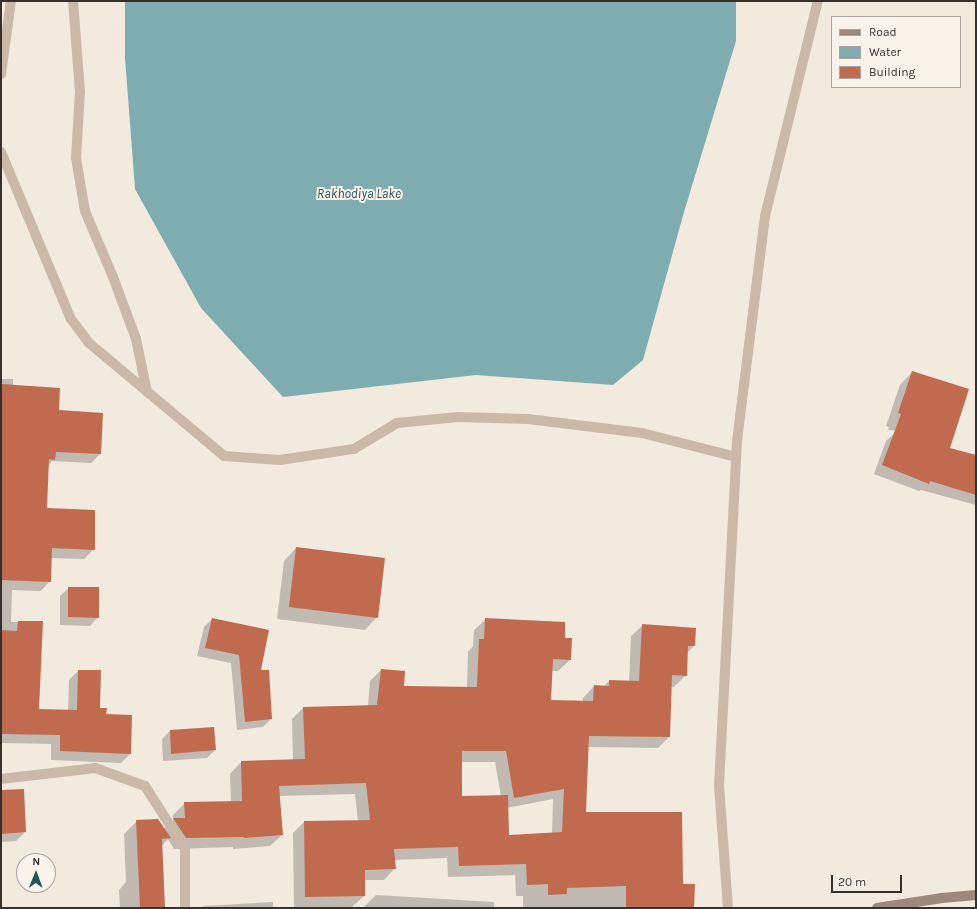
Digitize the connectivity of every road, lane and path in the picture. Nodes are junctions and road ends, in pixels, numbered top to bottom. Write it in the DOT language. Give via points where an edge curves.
graph roads {
  1 [pos="11,1"];
  2 [pos="73,1"];
  3 [pos="818,1"];
  4 [pos="1,74"];
  5 [pos="1,152"];
  6 [pos="147,392"];
  7 [pos="736,457"];
  8 [pos="1,779"];
  9 [pos="976,895"];
  10 [pos="185,908"];
  11 [pos="728,908"];
  12 [pos="877,908"];
  1 -- 4 [label="street"];
  2 -- 6 [label="street" via="80,91 76,158 85,211 136,339"];
  3 -- 7 [label="street" via="765,216"];
  5 -- 6 [label="street" via="71,319 89,343"];
  6 -- 7 [label="street" via="224,456 280,460 354,449 397,423 458,418 528,419 642,433"];
  7 -- 11 [label="street" via="719,785"];
  8 -- 10 [label="street" via="95,768 144,786 185,849"];
  9 -- 12 [label="street"];
}
